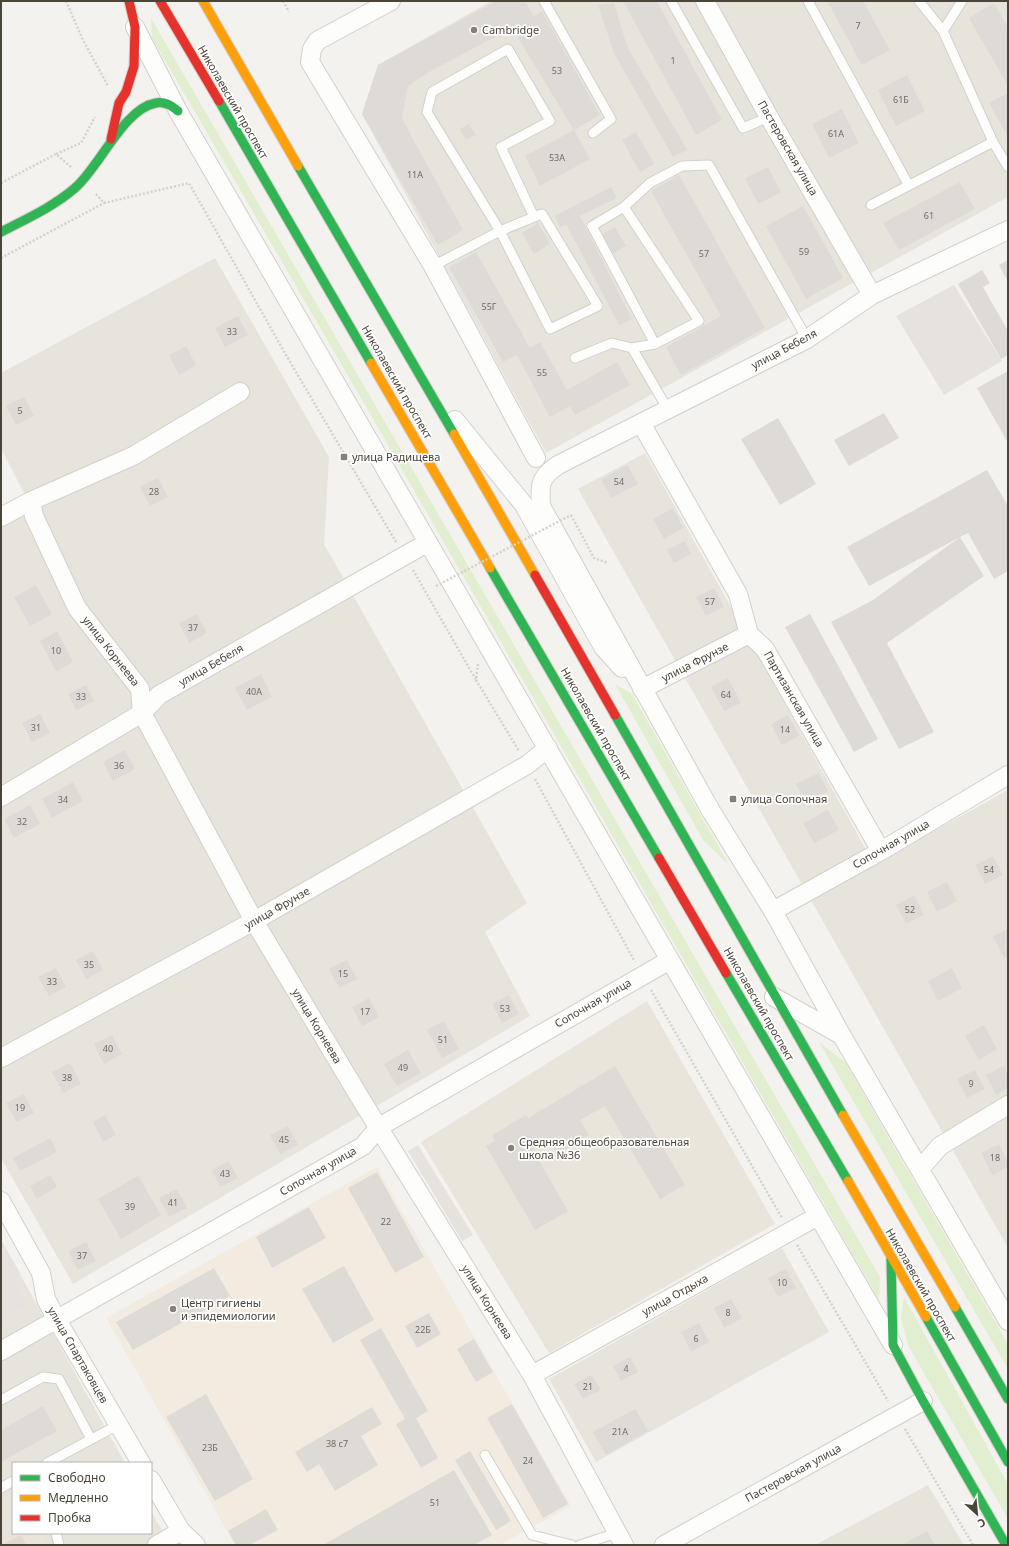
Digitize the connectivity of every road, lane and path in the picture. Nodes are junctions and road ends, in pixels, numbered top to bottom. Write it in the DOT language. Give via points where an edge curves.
graph roads {
  1 [pos="66,1"];
  2 [pos="129,1"];
  3 [pos="160,1"];
  4 [pos="203,1"];
  5 [pos="283,1"];
  6 [pos="391,1"];
  7 [pos="544,1"];
  8 [pos="671,1"];
  9 [pos="705,1"];
  10 [pos="808,1"];
  11 [pos="920,1"];
  12 [pos="962,1"];
  13 [pos="289,12"];
  14 [pos="134,27"];
  15 [pos="944,31"];
  16 [pos="110,90"];
  17 [pos="99,110"];
  18 [pos="178,112"];
  19 [pos="769,117"];
  20 [pos="593,133"];
  21 [pos="110,142"];
  22 [pos="993,142"];
  23 [pos="56,154"];
  24 [pos="1008,167"];
  25 [pos="84,180"];
  26 [pos="1,183"];
  27 [pos="908,184"];
  28 [pos="104,203"];
  29 [pos="871,205"];
  30 [pos="624,207"];
  31 [pos="534,217"];
  32 [pos="1008,230"];
  33 [pos="500,231"];
  34 [pos="1,232"];
  35 [pos="1,258"];
  36 [pos="433,266"];
  37 [pos="872,295"];
  38 [pos="807,339"];
  39 [pos="655,344"];
  40 [pos="632,348"];
  41 [pos="575,358"];
  42 [pos="423,382"];
  43 [pos="240,392"];
  44 [pos="667,408"];
  45 [pos="641,423"];
  46 [pos="536,458"];
  47 [pos="31,501"];
  48 [pos="1,517"];
  49 [pos="427,543"];
  50 [pos="397,544"];
  51 [pos="608,564"];
  52 [pos="412,569"];
  53 [pos="436,586"];
  54 [pos="749,634"];
  55 [pos="478,664"];
  56 [pos="476,680"];
  57 [pos="642,689"];
  58 [pos="142,713"];
  59 [pos="548,748"];
  60 [pos="520,753"];
  61 [pos="533,775"];
  62 [pos="1008,775"];
  63 [pos="1,797"];
  64 [pos="881,851"];
  65 [pos="773,910"];
  66 [pos="254,921"];
  67 [pos="670,960"];
  68 [pos="636,964"];
  69 [pos="649,986"];
  70 [pos="774,997"];
  71 [pos="842,1036"];
  72 [pos="1,1058"];
  73 [pos="1008,1105"];
  74 [pos="379,1127"];
  75 [pos="920,1169"];
  76 [pos="1,1201"];
  77 [pos="818,1216"];
  78 [pos="785,1223"];
  79 [pos="794,1240"];
  80 [pos="891,1256"];
  81 [pos="57,1320"];
  82 [pos="1008,1321"];
  83 [pos="893,1345"];
  84 [pos="1,1350"];
  85 [pos="532,1375"];
  86 [pos="1008,1399"];
  87 [pos="1,1400"];
  88 [pos="923,1401"];
  89 [pos="888,1402"];
  90 [pos="118,1424"];
  91 [pos="904,1427"];
  92 [pos="91,1439"];
  93 [pos="485,1455"];
  94 [pos="49,1462"];
  95 [pos="140,1462"];
  96 [pos="1008,1462"];
  97 [pos="12,1482"];
  98 [pos="152,1482"];
  99 [pos="1,1488"];
  100 [pos="181,1531"];
  101 [pos="56,1534"];
  102 [pos="621,1539"];
  103 [pos="60,1545"];
  104 [pos="157,1545"];
  105 [pos="196,1545"];
  106 [pos="572,1545"];
  107 [pos="580,1545"];
  108 [pos="664,1545"];
  109 [pos="973,1545"];
  110 [pos="1006,1545"];
  1 -- 16 [label="path" via="82,38"];
  2 -- 14 [label="main road"];
  3 -- 80 [label="main road, Николаевский проспект"];
  4 -- 42 [label="main road, Николаевский проспект"];
  5 -- 13 [label="path"];
  6 -- 36 [label="street" via="317,41 312,49 310,62"];
  7 -- 20 [label="lane" via="611,119"];
  8 -- 19 [label="lane" via="743,128"];
  9 -- 19 [label="street, Пастеровская улица"];
  10 -- 27 [label="lane"];
  11 -- 15 [label="lane" via="923,8"];
  12 -- 15 [label="lane"];
  14 -- 18 [label="street"];
  14 -- 21 [label="main road" via="134,66 126,92 119,103"];
  15 -- 22 [label="lane"];
  17 -- 23 [label="path" via="81,143"];
  18 -- 21 [label="main road" via="168,104 155,103 140,110"];
  18 -- 49 [label="street"];
  19 -- 37 [label="street, Пастеровская улица"];
  21 -- 25 [label="main road"];
  22 -- 24 [label="lane"];
  22 -- 27 [label="lane"];
  23 -- 25 [label="path"];
  23 -- 26 [label="path"];
  25 -- 28 [label="path"];
  25 -- 34 [label="main road" via="55,202"];
  27 -- 29 [label="lane"];
  28 -- 35 [label="path"];
  28 -- 50 [label="path" via="189,183"];
  30 -- 38 [label="lane" via="650,183 682,166 709,165"];
  30 -- 39 [label="lane" via="592,226"];
  30 -- 39 [label="lane" via="698,321"];
  31 -- 33 [label="lane"];
  31 -- 33 [label="lane" via="542,214 598,306 550,329"];
  31 -- 33 [label="lane" via="501,147 550,121 508,49 432,92 427,112"];
  32 -- 37 [label="street, улица Бебеля"];
  33 -- 36 [label="lane"];
  36 -- 46 [label="street"];
  37 -- 38 [label="street, улица Бебеля"];
  38 -- 44 [label="street, улица Бебеля"];
  39 -- 40 [label="lane"];
  40 -- 41 [label="lane" via="612,343"];
  40 -- 44 [label="lane"];
  42 -- 57 [label="street" via="524,505 603,647"];
  42 -- 70 [label="main road, Николаевский проспект" via="484,484"];
  43 -- 47 [label="street" via="132,456"];
  44 -- 45 [label="street, улица Бебеля"];
  45 -- 54 [label="street" via="738,594"];
  45 -- 57 [label="street, улица Бебеля" via="558,465 543,477 540,487 541,506"];
  47 -- 48 [label="street"];
  47 -- 58 [label="street, улица Корнеева" via="34,516 77,608 140,689"];
  49 -- 58 [label="street, улица Бебеля" via="159,695"];
  49 -- 59 [label="street"];
  51 -- 53 [label="path, bridge" via="594,558 571,515"];
  52 -- 56 [label="path"];
  54 -- 57 [label="street, улица Фрунзе"];
  54 -- 64 [label="street, Партизанская улица" via="765,649"];
  55 -- 56 [label="path"];
  56 -- 60 [label="path"];
  57 -- 65 [label="street" via="711,811"];
  58 -- 63 [label="street, улица Бебеля"];
  58 -- 66 [label="street, улица Корнеева"];
  59 -- 66 [label="street, улица Фрунзе" via="527,765"];
  59 -- 67 [label="street"];
  61 -- 68 [label="path"];
  62 -- 64 [label="street, Сопочная улица"];
  64 -- 65 [label="street, Сопочная улица"];
  65 -- 71 [label="street"];
  66 -- 72 [label="street, улица Фрунзе"];
  66 -- 74 [label="street, улица Корнеева"];
  67 -- 74 [label="street, Сопочная улица"];
  67 -- 77 [label="street"];
  69 -- 78 [label="path"];
  70 -- 71 [label="street"];
  70 -- 86 [label="main road, Николаевский проспект"];
  71 -- 75 [label="street"];
  73 -- 75 [label="street" via="940,1146"];
  74 -- 81 [label="street, Сопочная улица" via="362,1146"];
  74 -- 85 [label="street, улица Корнеева"];
  75 -- 82 [label="street"];
  76 -- 81 [label="street, улица Спартаковцев" via="42,1274 46,1299"];
  77 -- 83 [label="street"];
  77 -- 85 [label="street, улица Отдыха"];
  79 -- 89 [label="path"];
  80 -- 83 [label="main road"];
  80 -- 96 [label="main road, Николаевский проспект"];
  81 -- 84 [label="street, Сопочная улица"];
  81 -- 90 [label="street, улица Спартаковцев"];
  83 -- 88 [label="main road"];
  85 -- 102 [label="street, улица Корнеева"];
  87 -- 92 [label="lane" via="43,1376 59,1379"];
  88 -- 108 [label="street, Пастеровская улица"];
  88 -- 110 [label="main road"];
  90 -- 92 [label="lane"];
  90 -- 95 [label="street, улица Спартаковцев"];
  91 -- 109 [label="path"];
  92 -- 94 [label="lane"];
  93 -- 106 [label="lane" via="532,1534"];
  97 -- 99 [label="lane"];
  98 -- 100 [label="street"];
  100 -- 104 [label="street"];
  100 -- 105 [label="street"];
  101 -- 103 [label="lane"];
  102 -- 107 [label="lane"];
}
